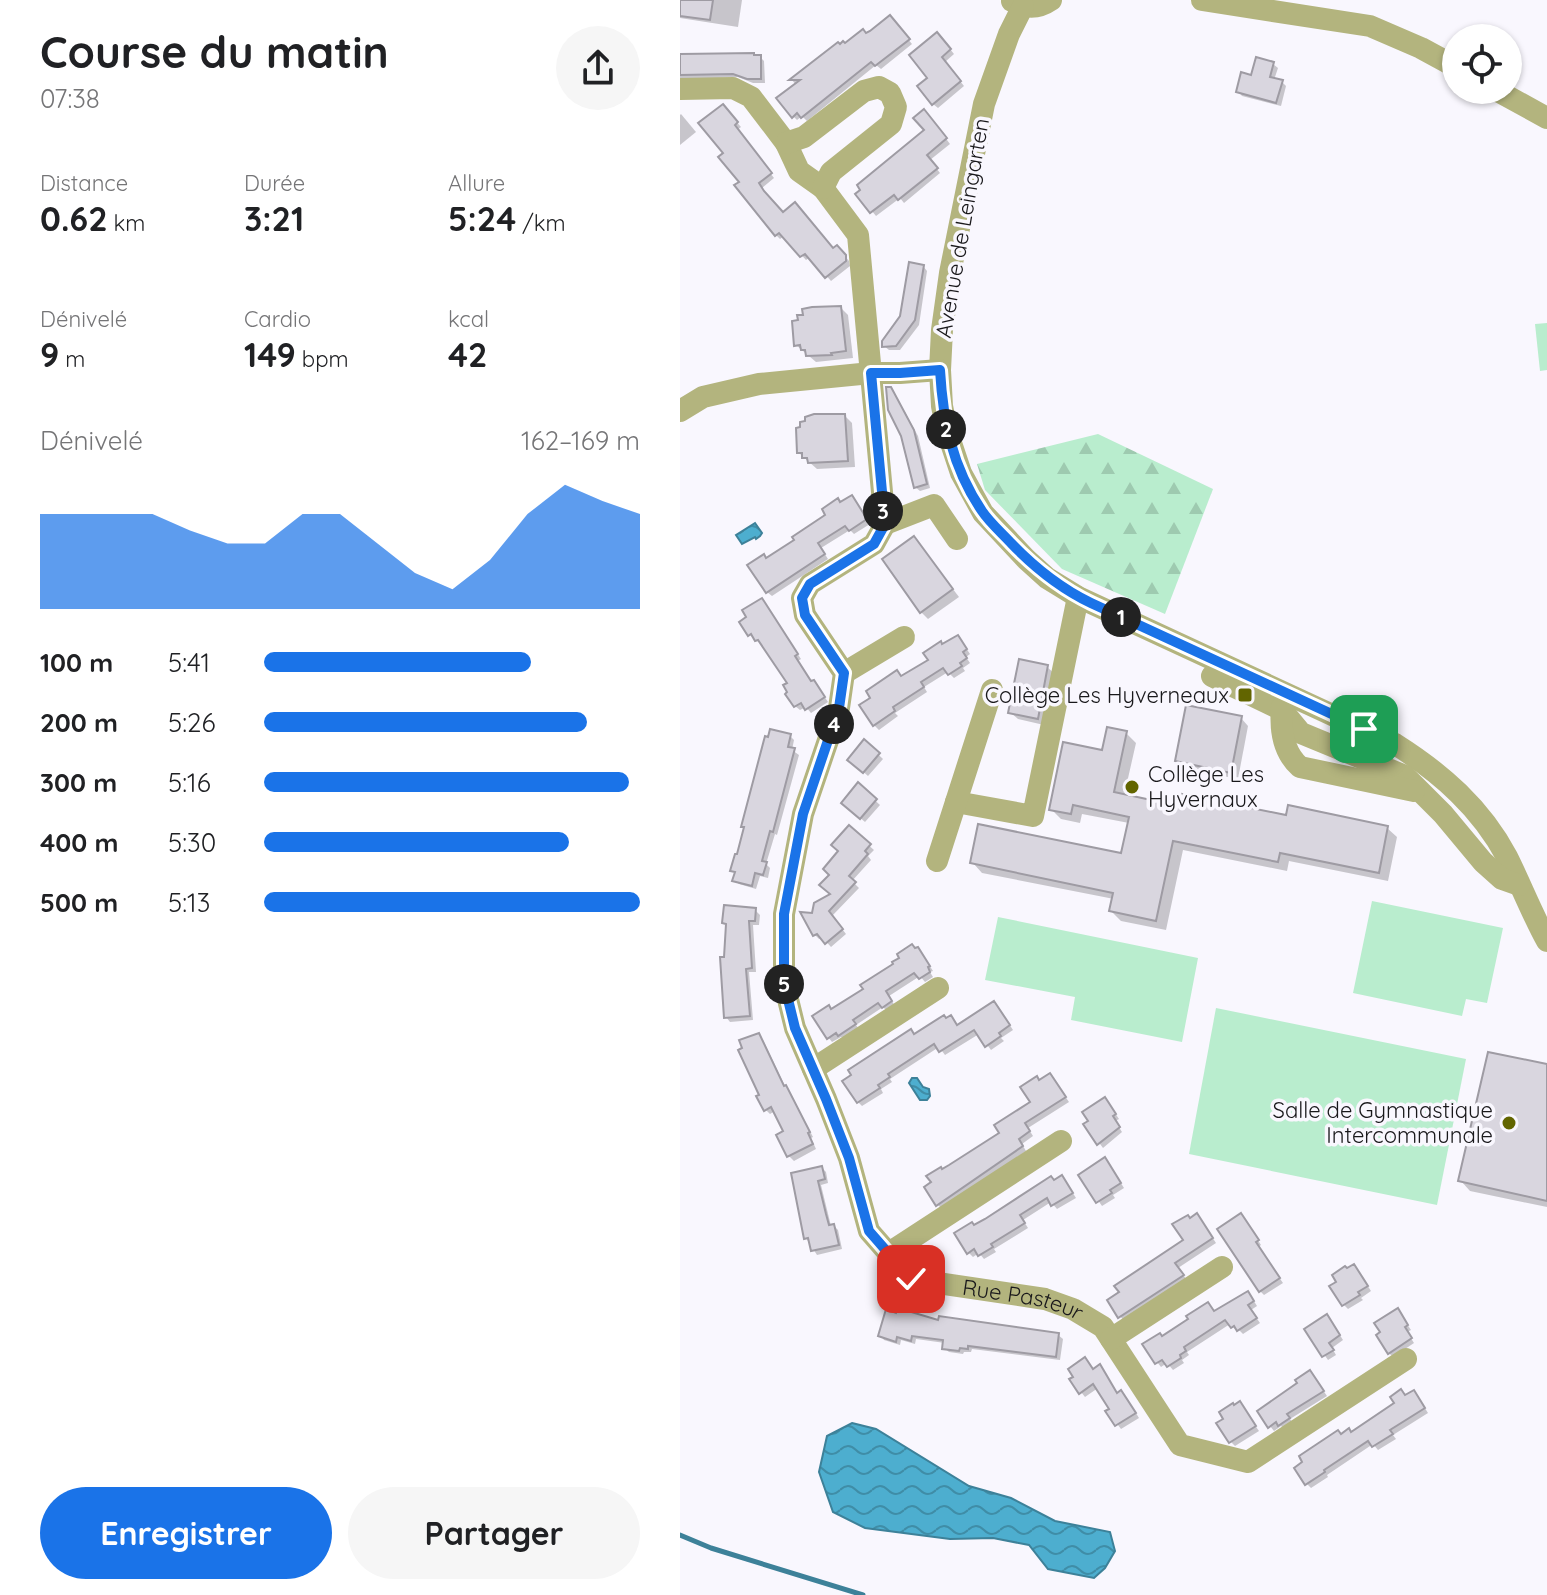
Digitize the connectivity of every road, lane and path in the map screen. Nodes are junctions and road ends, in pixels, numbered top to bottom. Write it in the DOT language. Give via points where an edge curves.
graph roads {
  1 [pos="1051,0"];
  2 [pos="1202,0"];
  3 [pos="1017,3"];
  4 [pos="1442,59"];
  5 [pos="680,89"];
  6 [pos="1522,104"];
  7 [pos="1547,118"];
  8 [pos="786,143"];
  9 [pos="823,188"];
  10 [pos="940,370"];
  11 [pos="871,373"];
  12 [pos="680,411"];
  13 [pos="885,524"];
  14 [pos="957,539"];
  15 [pos="1078,597"];
  16 [pos="904,637"];
  17 [pos="844,673"];
  18 [pos="992,690"];
  19 [pos="1284,702"];
  20 [pos="1421,793"];
  21 [pos="956,802"];
  22 [pos="937,861"];
  23 [pos="1519,885"];
  24 [pos="1547,941"];
  25 [pos="938,988"];
  26 [pos="813,1069"];
  27 [pos="1061,1141"];
  28 [pos="889,1253"];
  29 [pos="1222,1267"];
  30 [pos="1111,1339"];
  31 [pos="1406,1359"];
  1 -- 3 [label="street" via="1032,8"];
  2 -- 4 [label="street" via="1370,26"];
  3 -- 10 [label="street, Avenue de Leingarten" via="984,104 950,273"];
  5 -- 8 [label="street" via="733,88 751,97"];
  6 -- 7 [label="street"];
  8 -- 9 [label="street" via="799,171"];
  8 -- 9 [label="street" via="804,137 864,91 879,87 890,93 896,107 891,124 831,172"];
  9 -- 11 [label="street" via="858,235"];
  10 -- 11 [label="street"];
  10 -- 15 [label="street, Avenue de Leingarten" via="947,431 961,473 983,513 1047,578"];
  11 -- 12 [label="street" via="759,384 703,397"];
  11 -- 13 [label="street"];
  13 -- 14 [label="street" via="934,505"];
  13 -- 17 [label="street" via="874,544 810,584 802,598 805,615"];
  15 -- 19 [label="street, Avenue de Leingarten"];
  15 -- 21 [label="street" via="1033,816"];
  16 -- 17 [label="street"];
  17 -- 26 [label="street, Rue Pasteur" via="839,708 803,814 784,914 784,983"];
  18 -- 21 [label="street"];
  19 -- 20 [label="street" via="1301,733 1405,776"];
  19 -- 20 [label="street" via="1281,728 1300,767"];
  19 -- 23 [label="street, Avenue de Leingarten" via="1395,744 1424,763 1484,820"];
  20 -- 23 [label="street" via="1498,876"];
  21 -- 22 [label="street"];
  23 -- 24 [label="street, Avenue de Leingarten"];
  25 -- 26 [label="street"];
  26 -- 28 [label="street, Rue Pasteur" via="849,1158 869,1231"];
  27 -- 28 [label="street"];
  28 -- 30 [label="street, Rue Pasteur" via="911,1279 1045,1299 1103,1327"];
  29 -- 30 [label="street"];
  30 -- 31 [label="street, Rue Pasteur" via="1180,1445 1248,1462"];
}
